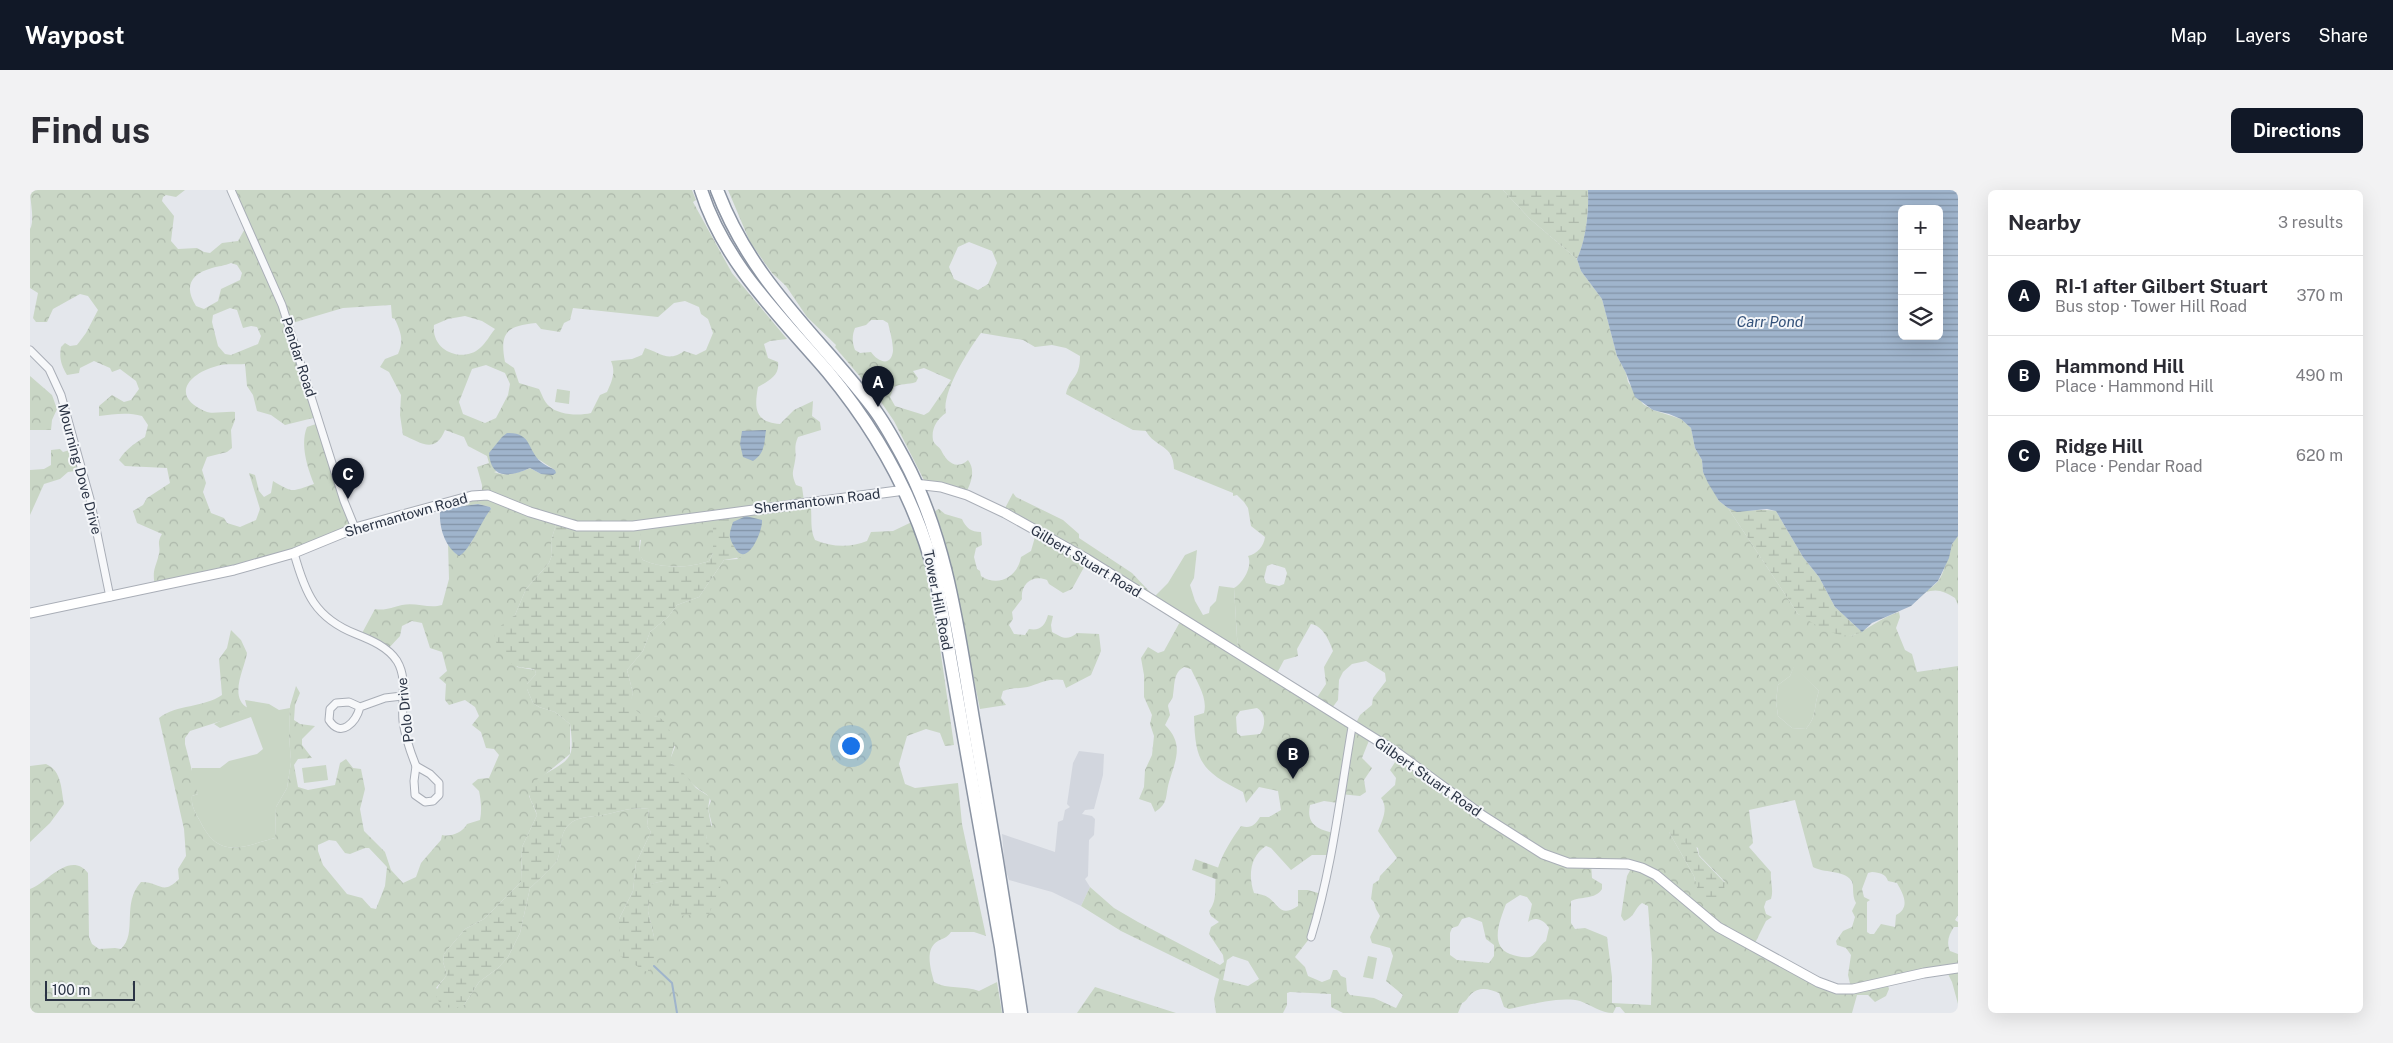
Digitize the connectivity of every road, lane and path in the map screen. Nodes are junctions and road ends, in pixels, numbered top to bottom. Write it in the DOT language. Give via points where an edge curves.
graph roads {
  1 [pos="230,190"];
  2 [pos="701,190"];
  3 [pos="717,190"];
  4 [pos="30,350"];
  5 [pos="910,487"];
  6 [pos="355,528"];
  7 [pos="294,553"];
  8 [pos="110,597"];
  9 [pos="30,613"];
  10 [pos="402,696"];
  11 [pos="360,707"];
  12 [pos="1352,727"];
  13 [pos="416,766"];
  14 [pos="975,802"];
  15 [pos="1310,937"];
  16 [pos="1958,968"];
  17 [pos="1019,998"];
  18 [pos="1010,1013"];
  19 [pos="1021,1013"];
  1 -- 6 [label="street, Pendar Road" via="282,305"];
  2 -- 5 [label="highway, Tower Hill Road" via="720,234 744,272 856,408"];
  3 -- 5 [label="highway, Tower Hill Road" via="735,232 759,272 872,406 905,461"];
  4 -- 8 [label="street, Mourning Dove Drive" via="49,369 61,395 90,500"];
  5 -- 6 [label="street, Shermantown Road" via="608,527 577,526 488,495 472,496"];
  5 -- 12 [label="street, Gilbert Stuart Road" via="941,487 960,493 1029,526 1087,559"];
  5 -- 14 [label="highway, Tower Hill Road" via="937,583"];
  5 -- 17 [label="highway, Tower Hill Road" via="930,517 950,587"];
  6 -- 7 [label="street, Shermantown Road"];
  7 -- 8 [label="street, Shermantown Road" via="205,577"];
  7 -- 10 [label="street, Polo Drive" via="306,590 322,615 386,650 398,662 403,678"];
  8 -- 9 [label="street, Shermantown Road"];
  10 -- 11 [label="street"];
  10 -- 13 [label="street, Polo Drive" via="406,737"];
  11 -- 11 [label="street" via="349,702 336,703 330,709 329,720 337,728 346,728 354,723"];
  12 -- 15 [label="street" via="1336,828 1318,915"];
  12 -- 16 [label="street, Gilbert Stuart Road" via="1396,752 1543,854 1568,863 1628,864 1642,868 1656,875 1718,928 1827,986 1853,990 1924,972"];
  13 -- 13 [label="street, Polo Drive" via="439,783 439,795 433,801 424,802 415,795"];
  14 -- 17 [label="highway" via="980,807 1008,965"];
  14 -- 18 [label="highway, Tower Hill Road"];
  17 -- 19 [label="highway, Tower Hill Road"];
}
